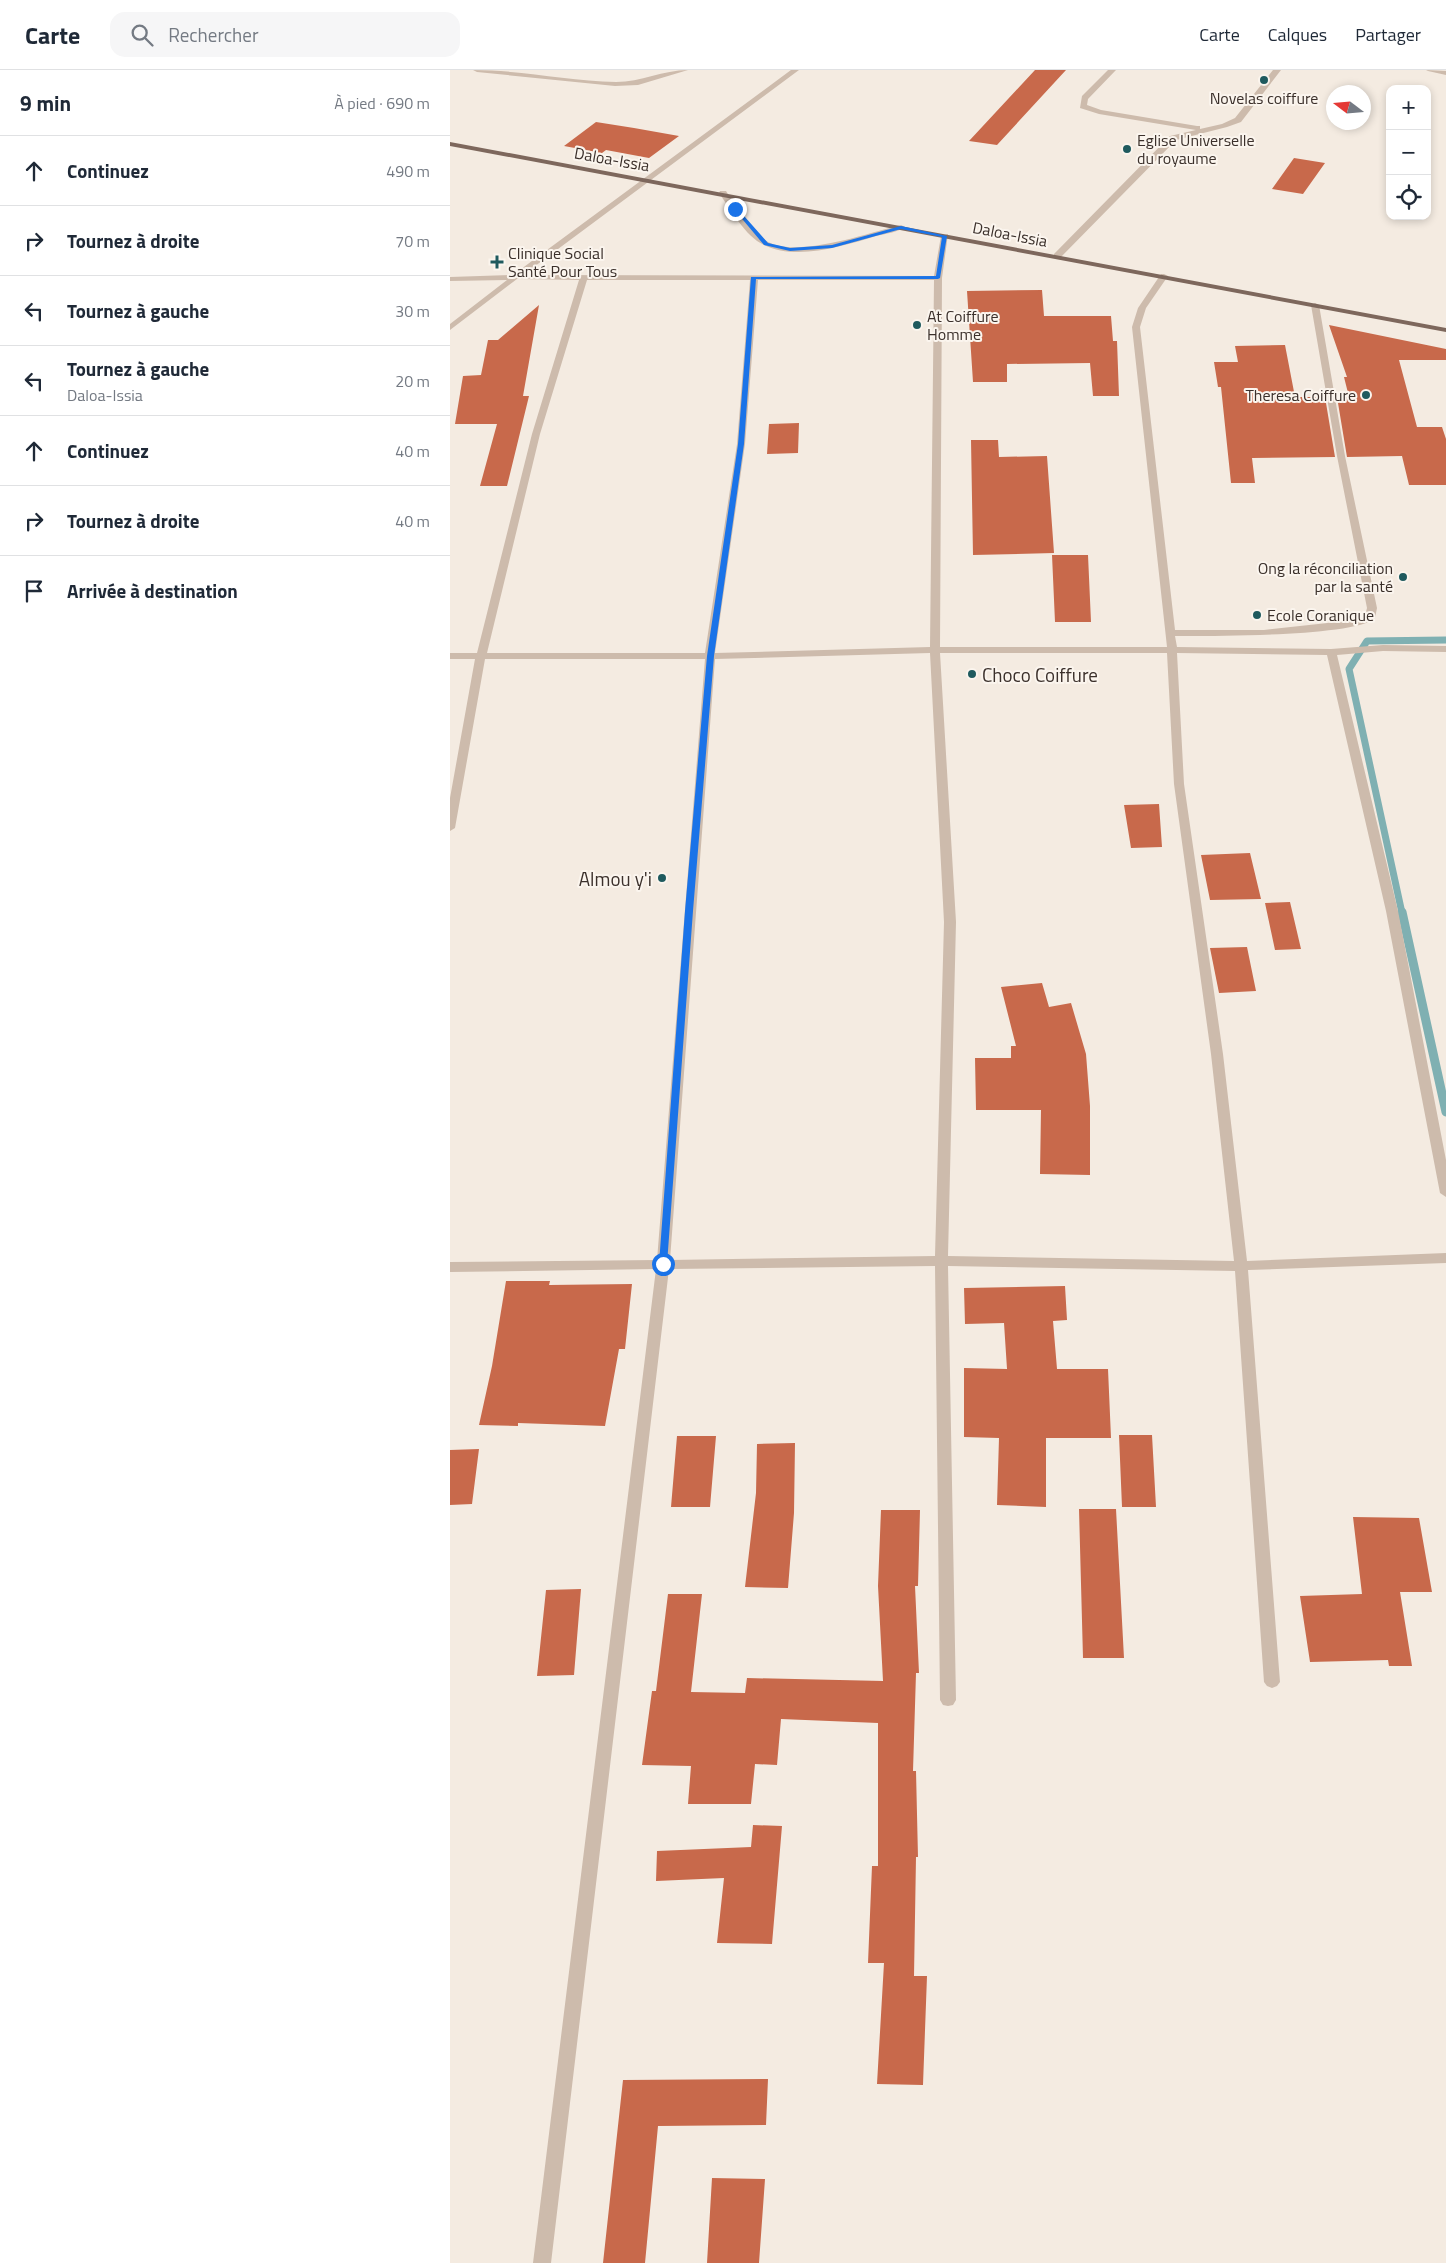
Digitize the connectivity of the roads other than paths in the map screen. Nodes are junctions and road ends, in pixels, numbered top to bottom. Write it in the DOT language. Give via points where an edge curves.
graph roads {
  1 [pos="477,70"];
  2 [pos="684,70"];
  3 [pos="795,70"];
  4 [pos="1112,70"];
  5 [pos="1277,70"];
  6 [pos="1430,70"];
  7 [pos="1446,73"];
  8 [pos="1204,130"];
  9 [pos="450,144"];
  10 [pos="648,179"];
  11 [pos="723,194"];
  12 [pos="901,227"];
  13 [pos="945,236"];
  14 [pos="1057,256"];
  15 [pos="1164,276"];
  16 [pos="515,277"];
  17 [pos="754,277"];
  18 [pos="583,278"];
  19 [pos="938,278"];
  20 [pos="450,279"];
  21 [pos="1315,305"];
  22 [pos="450,328"];
  23 [pos="1446,330"];
  24 [pos="1170,633"];
  25 [pos="1446,649"];
  26 [pos="935,650"];
  27 [pos="1172,650"];
  28 [pos="1331,652"];
  29 [pos="450,656"];
  30 [pos="481,656"];
  31 [pos="710,656"];
  32 [pos="450,828"];
  33 [pos="1446,1193"];
  34 [pos="1446,1258"];
  35 [pos="941,1261"];
  36 [pos="663,1264"];
  37 [pos="1241,1266"];
  38 [pos="450,1267"];
  39 [pos="1272,1682"];
  40 [pos="948,1700"];
  41 [pos="542,2263"];
  1 -- 2 [label="street" via="615,84 638,83"];
  3 -- 10 [label="street"];
  4 -- 8 [label="street" via="1085,98 1084,106 1099,112"];
  5 -- 8 [label="street" via="1238,120"];
  6 -- 7 [label="street"];
  8 -- 14 [label="street" via="1173,138"];
  9 -- 10 [label="main road, Daloa-Issia"];
  10 -- 11 [label="main road, Daloa-Issia"];
  10 -- 16 [label="street"];
  11 -- 12 [label="main road, Daloa-Issia"];
  11 -- 12 [label="street" via="766,244 790,250 832,246"];
  12 -- 13 [label="main road, Daloa-Issia"];
  13 -- 14 [label="main road, Daloa-Issia"];
  13 -- 19 [label="street"];
  14 -- 15 [label="main road, Daloa-Issia"];
  15 -- 21 [label="main road, Daloa-Issia"];
  15 -- 24 [label="street" via="1142,308 1136,326"];
  16 -- 18 [label="street"];
  16 -- 20 [label="street"];
  16 -- 22 [label="street"];
  17 -- 18 [label="street"];
  17 -- 19 [label="street"];
  17 -- 31 [label="street" via="741,444"];
  18 -- 30 [label="street" via="536,434"];
  19 -- 26 [label="street"];
  21 -- 23 [label="main road, Daloa-Issia"];
  21 -- 24 [label="street" via="1372,608 1370,618 1357,623 1264,633"];
  24 -- 27 [label="street"];
  25 -- 28 [label="street" via="1378,648"];
  26 -- 27 [label="street"];
  26 -- 31 [label="street"];
  26 -- 35 [label="street" via="950,922"];
  27 -- 28 [label="street"];
  27 -- 37 [label="street" via="1179,784 1217,1054"];
  28 -- 33 [label="street" via="1392,911"];
  29 -- 30 [label="street"];
  30 -- 31 [label="street"];
  30 -- 32 [label="street"];
  31 -- 36 [label="street"];
  34 -- 37 [label="street"];
  35 -- 36 [label="street"];
  35 -- 37 [label="street"];
  35 -- 40 [label="street"];
  36 -- 38 [label="street"];
  36 -- 41 [label="street"];
  37 -- 39 [label="street"];
}
